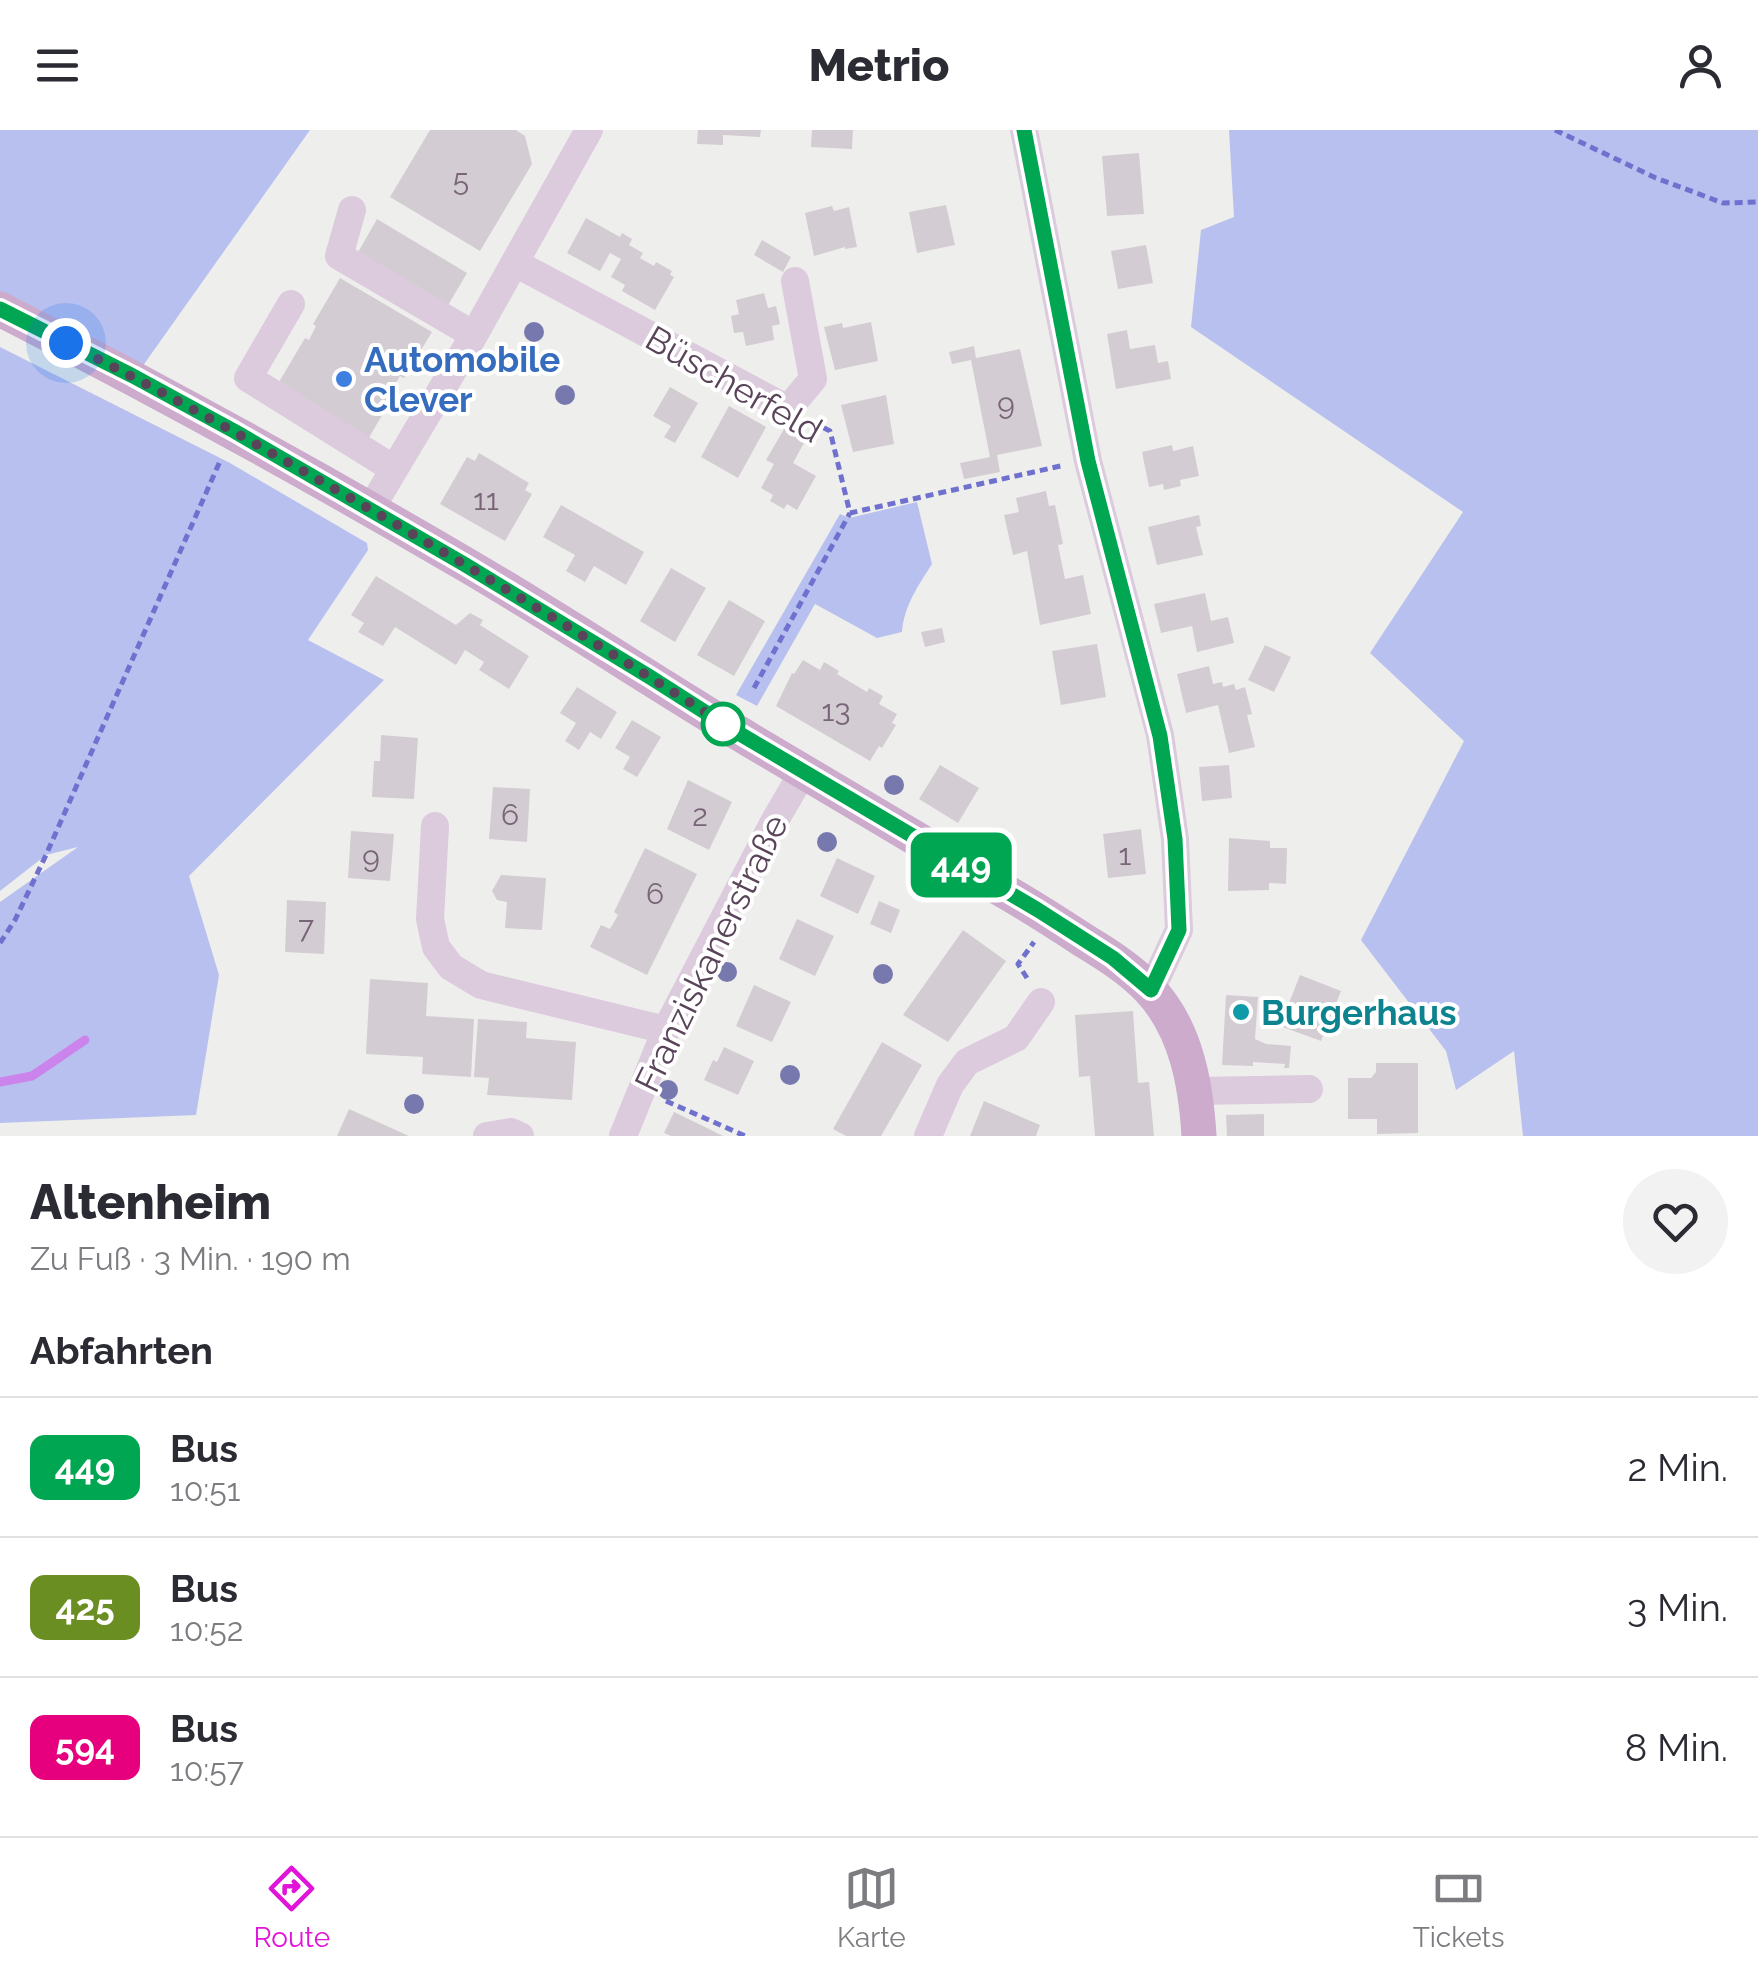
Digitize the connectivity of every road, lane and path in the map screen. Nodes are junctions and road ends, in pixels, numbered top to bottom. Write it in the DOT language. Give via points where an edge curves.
graph roads {
  1 [pos="588,130"];
  2 [pos="1024,130"];
  3 [pos="1555,130"];
  4 [pos="1758,202"];
  5 [pos="352,210"];
  6 [pos="515,262"];
  7 [pos="795,281"];
  8 [pos="292,304"];
  9 [pos="0,309"];
  10 [pos="474,335"];
  11 [pos="788,409"];
  12 [pos="222,456"];
  13 [pos="1088,461"];
  14 [pos="394,468"];
  15 [pos="370,510"];
  16 [pos="850,513"];
  17 [pos="754,688"];
  18 [pos="803,772"];
  19 [pos="435,826"];
  20 [pos="1051,919"];
  21 [pos="0,943"];
  22 [pos="1151,990"];
  23 [pos="1042,1002"];
  24 [pos="666,1030"];
  25 [pos="1309,1089"];
  26 [pos="1194,1091"];
  27 [pos="688,1110"];
  28 [pos="488,1136"];
  29 [pos="520,1136"];
  30 [pos="623,1136"];
  31 [pos="745,1136"];
  32 [pos="928,1136"];
  33 [pos="1199,1136"];
  1 -- 6 [label="street"];
  2 -- 13 [label="street"];
  3 -- 4 [label="path" via="1723,203"];
  5 -- 10 [label="street" via="339,256"];
  6 -- 10 [label="street"];
  6 -- 11 [label="street, Büscherfeld"];
  7 -- 11 [label="street" via="814,378"];
  8 -- 14 [label="street" via="248,378"];
  9 -- 15 [label="main road"];
  10 -- 14 [label="street"];
  11 -- 16 [label="path, Büscherfeld" via="830,432"];
  12 -- 21 [label="path" via="46,855"];
  13 -- 16 [label="path"];
  13 -- 22 [label="street" via="1160,736 1175,839 1179,930"];
  14 -- 15 [label="street"];
  15 -- 18 [label="main road"];
  16 -- 17 [label="path"];
  18 -- 20 [label="main road"];
  18 -- 24 [label="street, Franziskanerstraße"];
  19 -- 24 [label="street" via="430,919 436,948 452,967 481,985"];
  20 -- 22 [label="main road"];
  20 -- 23 [label="path" via="1018,964"];
  22 -- 26 [label="main road" via="1182,1043"];
  23 -- 32 [label="street" via="1016,1038 967,1062"];
  24 -- 30 [label="street, Franziskanerstraße"];
  25 -- 26 [label="street"];
  26 -- 33 [label="main road"];
  27 -- 31 [label="path"];
  28 -- 29 [label="street"];
}
